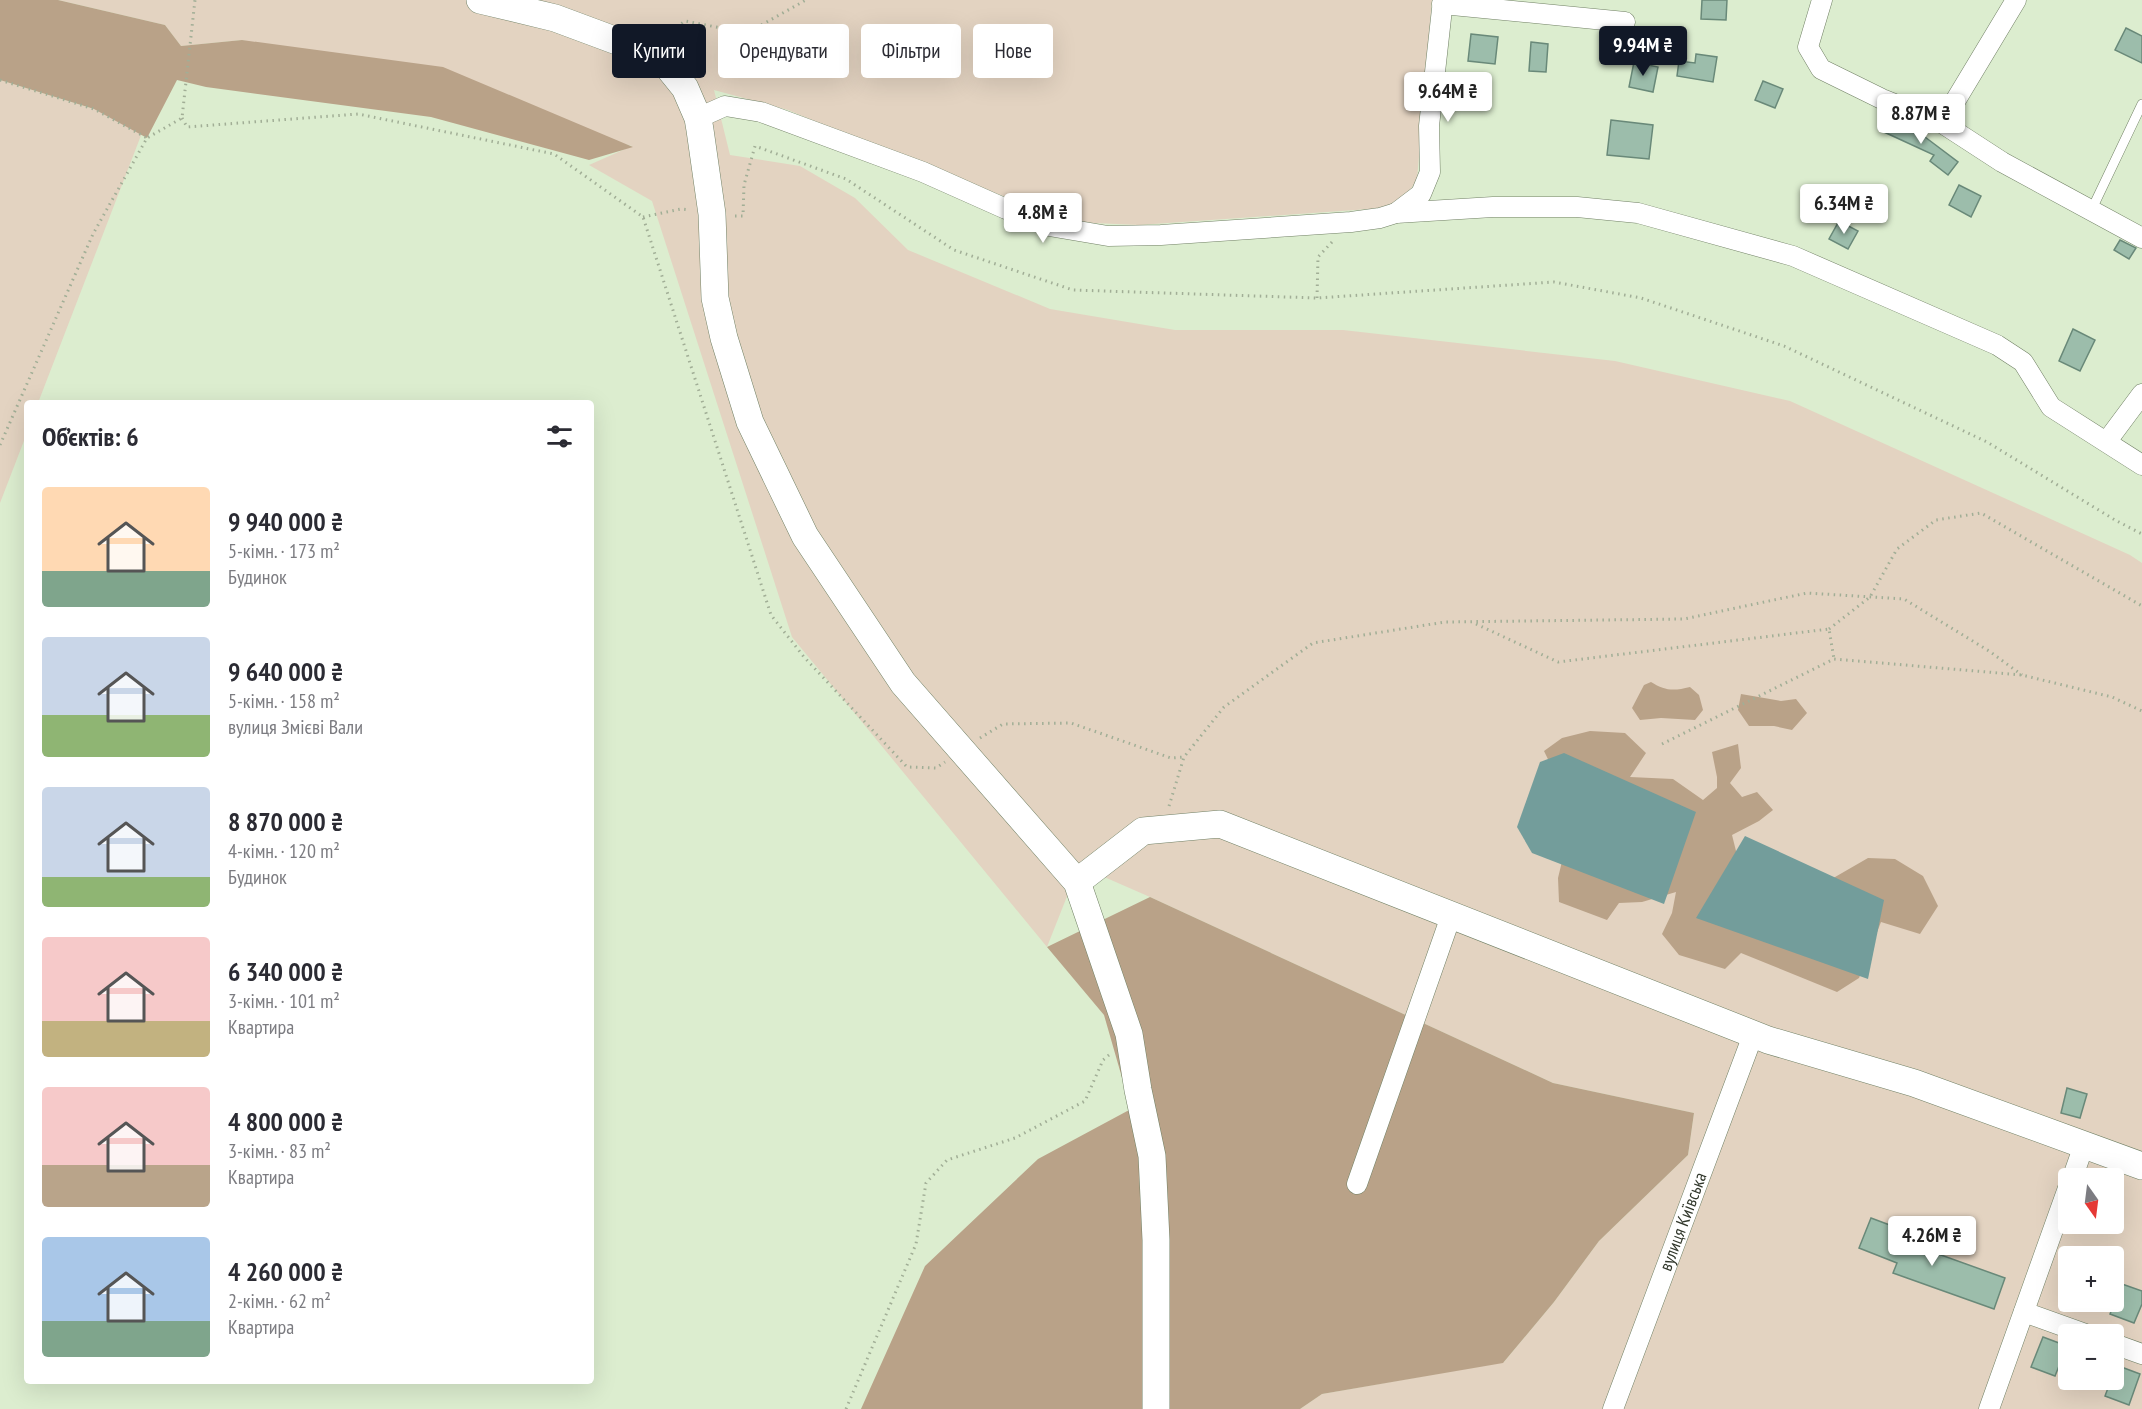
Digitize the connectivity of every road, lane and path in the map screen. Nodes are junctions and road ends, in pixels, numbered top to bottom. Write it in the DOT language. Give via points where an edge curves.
graph roads {
  1 [pos="195,0"];
  2 [pos="480,0"];
  3 [pos="806,0"];
  4 [pos="1822,0"];
  5 [pos="2016,0"];
  6 [pos="1442,2"];
  7 [pos="1625,22"];
  8 [pos="681,24"];
  9 [pos="700,24"];
  10 [pos="706,25"];
  11 [pos="612,38"];
  12 [pos="677,78"];
  13 [pos="0,80"];
  14 [pos="2142,104"];
  15 [pos="182,118"];
  16 [pos="698,118"];
  17 [pos="1942,123"];
  18 [pos="147,138"];
  19 [pos="2091,211"];
  20 [pos="1396,213"];
  21 [pos="711,214"];
  22 [pos="643,217"];
  23 [pos="1351,222"];
  24 [pos="2142,238"];
  25 [pos="1317,298"];
  26 [pos="2142,394"];
  27 [pos="2107,441"];
  28 [pos="0,445"];
  29 [pos="2142,465"];
  30 [pos="2142,534"];
  31 [pos="1870,597"];
  32 [pos="2142,606"];
  33 [pos="1472,622"];
  34 [pos="1829,629"];
  35 [pos="1834,659"];
  36 [pos="2022,675"];
  37 [pos="2142,711"];
  38 [pos="1662,744"];
  39 [pos="961,749"];
  40 [pos="1184,757"];
  41 [pos="1164,829"];
  42 [pos="1077,882"];
  43 [pos="1451,916"];
  44 [pos="1129,1034"];
  45 [pos="1754,1035"];
  46 [pos="2084,1145"];
  47 [pos="2142,1166"];
  48 [pos="2076,1168"];
  49 [pos="1357,1184"];
  50 [pos="2058,1216"];
  51 [pos="2024,1312"];
  52 [pos="2058,1324"];
  53 [pos="2124,1348"];
  54 [pos="2142,1354"];
  55 [pos="846,1409"];
  56 [pos="1156,1409"];
  57 [pos="1613,1409"];
  58 [pos="1989,1409"];
  1 -- 15 [label="path"];
  2 -- 11 [label="street" via="555,18"];
  3 -- 10 [label="path" via="747,33"];
  4 -- 17 [label="street" via="1808,46 1821,69"];
  5 -- 17 [label="street"];
  6 -- 7 [label="street"];
  6 -- 20 [label="street" via="1429,126 1430,172 1421,194"];
  8 -- 9 [label="path"];
  12 -- 16 [label="street"];
  13 -- 18 [label="path" via="94,108"];
  14 -- 19 [label="lane"];
  15 -- 18 [label="path"];
  15 -- 22 [label="path" via="187,127 358,114 554,154"];
  16 -- 21 [label="street"];
  16 -- 23 [label="street" via="725,106 761,112 923,172 1049,226 1108,236"];
  17 -- 19 [label="street" via="2002,162"];
  18 -- 28 [label="path" via="93,234"];
  19 -- 24 [label="street"];
  20 -- 23 [label="street"];
  20 -- 27 [label="street" via="1493,207 1577,207 1638,213 1793,256 1997,345 2023,362 2051,407"];
  21 -- 22 [label="path" via="681,209"];
  21 -- 25 [label="path" via="743,216 744,185 755,146 846,179 954,250 1073,290"];
  21 -- 39 [label="street" via="716,298 750,422 805,536 903,683"];
  22 -- 39 [label="path" via="771,615 804,657 908,767 936,768"];
  23 -- 25 [label="path" via="1318,258"];
  25 -- 30 [label="path" via="1554,282 1641,298 1795,351 1987,442"];
  26 -- 27 [label="street"];
  27 -- 29 [label="street"];
  31 -- 32 [label="path" via="1897,549 1936,520 1981,513"];
  31 -- 33 [label="path" via="1807,593 1684,619"];
  31 -- 34 [label="path"];
  31 -- 36 [label="path" via="1904,599"];
  33 -- 34 [label="path" via="1558,662"];
  33 -- 40 [label="path" via="1445,622 1313,643 1224,707"];
  34 -- 35 [label="path"];
  35 -- 36 [label="path"];
  35 -- 38 [label="path"];
  36 -- 37 [label="path" via="2112,697"];
  39 -- 40 [label="path" via="1003,724 1071,723 1171,758"];
  39 -- 42 [label="street"];
  40 -- 41 [label="path"];
  41 -- 42 [label="street" via="1143,831"];
  41 -- 43 [label="street" via="1220,824"];
  42 -- 44 [label="street"];
  43 -- 45 [label="street"];
  43 -- 49 [label="street"];
  44 -- 55 [label="path" via="1103,1060 1085,1101 1015,1138 947,1160 926,1183 916,1244"];
  44 -- 56 [label="street" via="1152,1156"];
  45 -- 46 [label="street" via="1914,1083"];
  45 -- 57 [label="street, вулиця Київська"];
  46 -- 47 [label="street"];
  46 -- 48 [label="street"];
  50 -- 51 [label="street"];
  51 -- 52 [label="street"];
  51 -- 58 [label="street"];
  53 -- 54 [label="street"];
}
